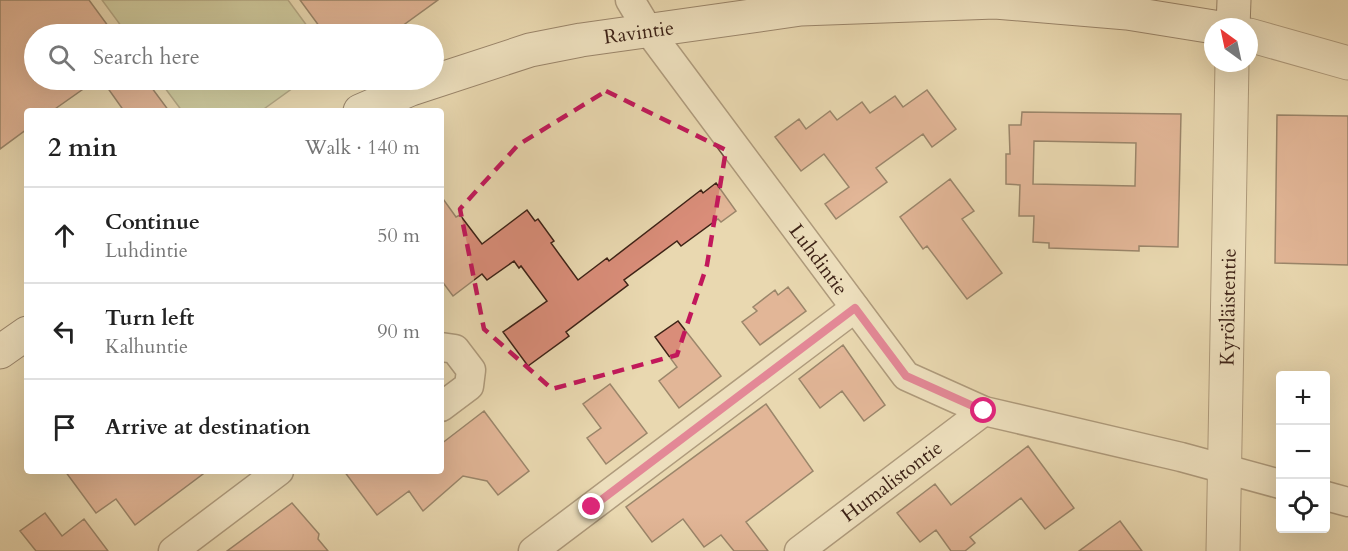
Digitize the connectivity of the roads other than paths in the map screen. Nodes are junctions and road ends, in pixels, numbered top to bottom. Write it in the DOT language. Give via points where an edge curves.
graph roads {
  1 [pos="630,0"];
  2 [pos="1234,0"];
  3 [pos="1233,18"];
  4 [pos="1204,25"];
  5 [pos="648,30"];
  6 [pos="1258,38"];
  7 [pos="1348,63"];
  8 [pos="1232,72"];
  9 [pos="444,79"];
  10 [pos="411,90"];
  11 [pos="367,108"];
  12 [pos="855,308"];
  13 [pos="24,335"];
  14 [pos="444,347"];
  15 [pos="0,352"];
  16 [pos="444,405"];
  17 [pos="984,411"];
  18 [pos="1223,469"];
  19 [pos="275,474"];
  20 [pos="1276,483"];
  21 [pos="1330,497"];
  22 [pos="1348,502"];
  23 [pos="173,551"];
  24 [pos="533,551"];
  25 [pos="799,551"];
  26 [pos="1223,551"];
  1 -- 5 [label="street, Luhdintie"];
  2 -- 3 [label="main road"];
  4 -- 5 [label="main road, Ravintie" via="1116,12 995,2 801,9"];
  5 -- 9 [label="main road, Ravintie" via="530,50"];
  5 -- 12 [label="street, Luhdintie"];
  6 -- 7 [label="main road"];
  8 -- 18 [label="main road, Kyröläistentie"];
  10 -- 11 [label="main road, Ravintie"];
  12 -- 17 [label="street, Luhdintie" via="906,376"];
  12 -- 24 [label="street"];
  13 -- 15 [label="main road"];
  14 -- 16 [label="street" via="455,349 471,370 469,386"];
  17 -- 18 [label="street, Luhdintie"];
  17 -- 25 [label="street, Humalistontie"];
  18 -- 20 [label="street, Luhdintie"];
  18 -- 26 [label="main road, Kyröläistentie"];
  19 -- 23 [label="street"];
  21 -- 22 [label="street"];
}
